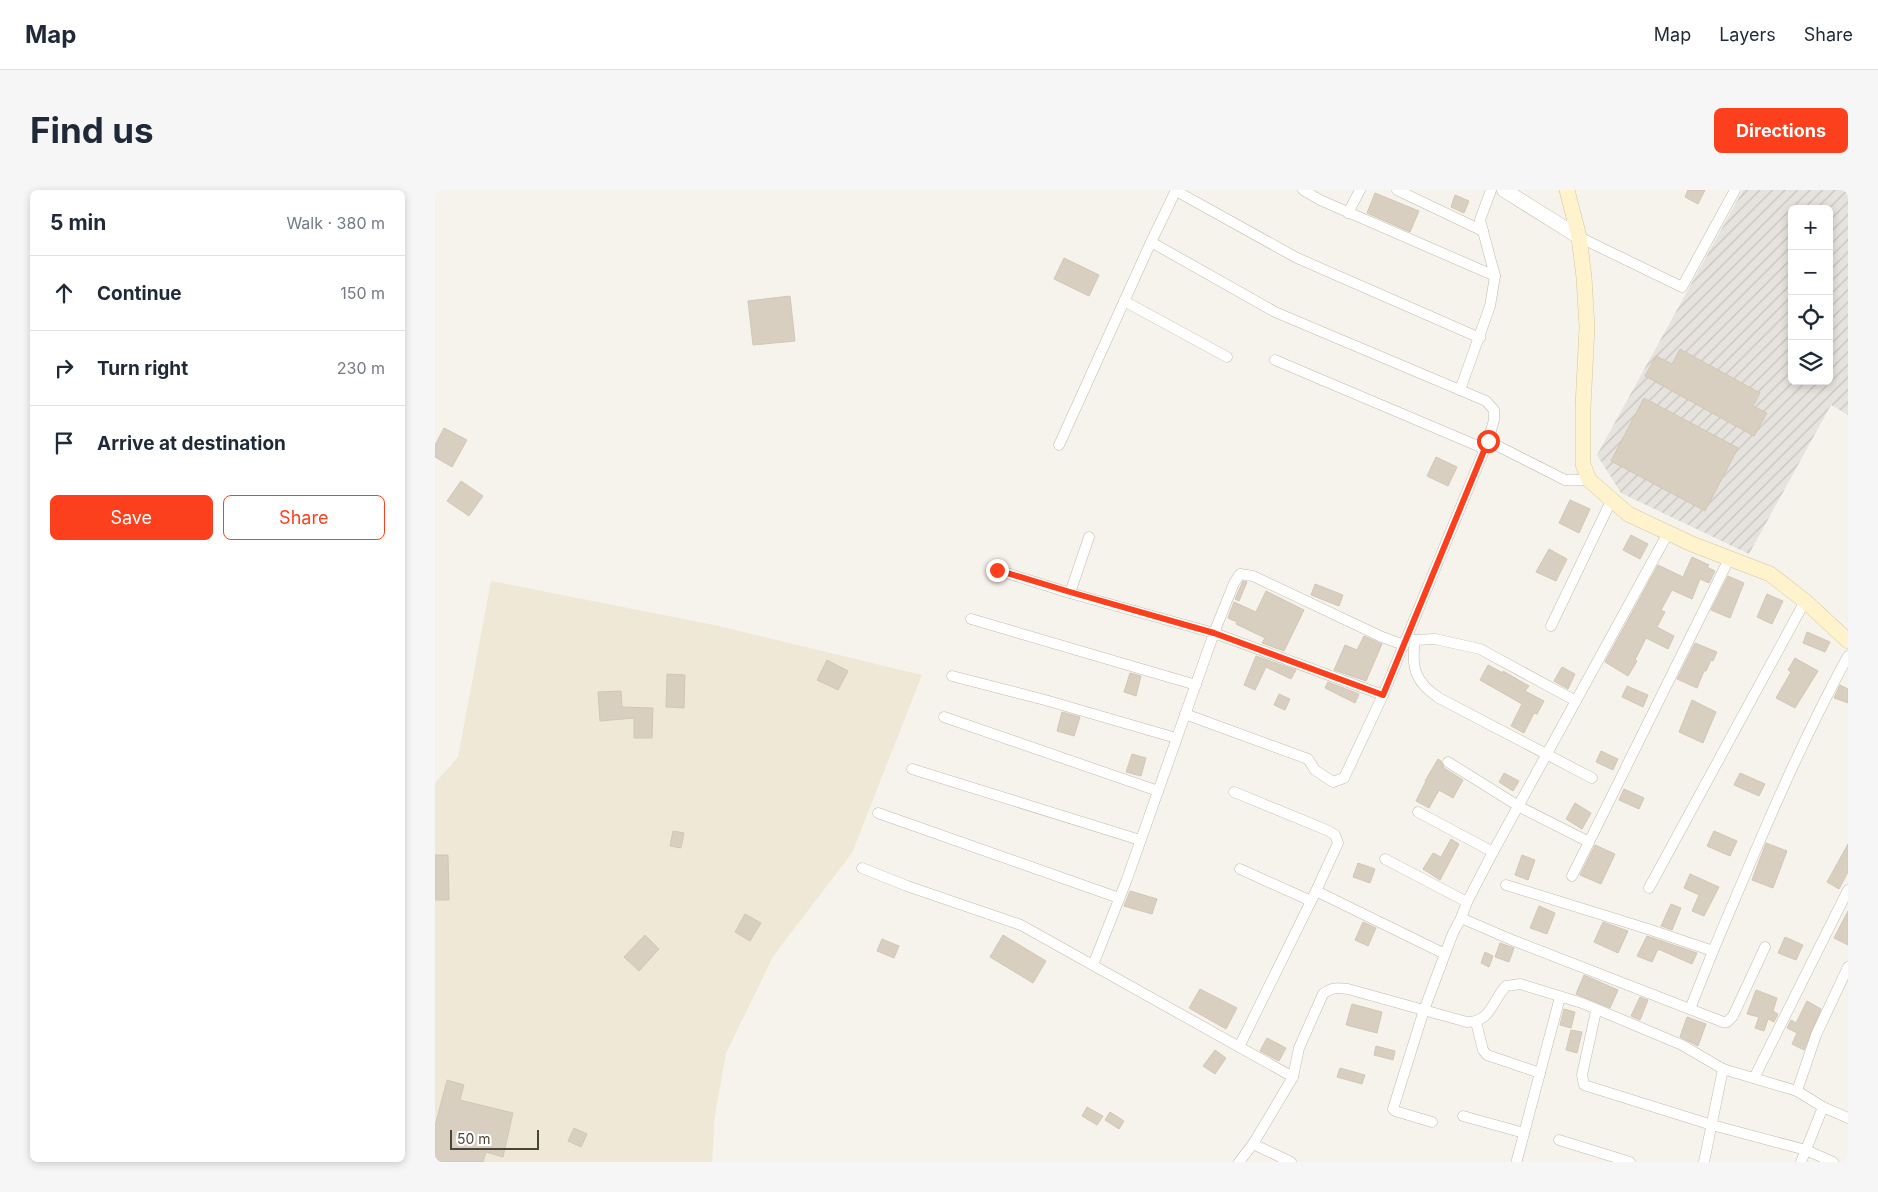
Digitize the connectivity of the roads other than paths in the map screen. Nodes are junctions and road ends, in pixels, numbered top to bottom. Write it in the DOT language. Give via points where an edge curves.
graph roads {
  1 [pos="1176,190"];
  2 [pos="1303,190"];
  3 [pos="1360,190"];
  4 [pos="1397,190"];
  5 [pos="1491,190"];
  6 [pos="1504,190"];
  7 [pos="1567,190"];
  8 [pos="1735,190"];
  9 [pos="1348,213"];
  10 [pos="1483,231"];
  11 [pos="1579,237"];
  12 [pos="1151,242"];
  13 [pos="1495,276"];
  14 [pos="1124,302"];
  15 [pos="1480,338"];
  16 [pos="1227,357"];
  17 [pos="1275,360"];
  18 [pos="1460,390"];
  19 [pos="1059,444"];
  20 [pos="1486,445"];
  21 [pos="1589,480"];
  22 [pos="1611,501"];
  23 [pos="1668,533"];
  24 [pos="1089,537"];
  25 [pos="1729,559"];
  26 [pos="997,570"];
  27 [pos="1070,592"];
  28 [pos="1805,601"];
  29 [pos="971,619"];
  30 [pos="1551,626"];
  31 [pos="1214,633"];
  32 [pos="1408,641"];
  33 [pos="1848,641"];
  34 [pos="1848,656"];
  35 [pos="952,676"];
  36 [pos="1196,685"];
  37 [pos="1383,695"];
  38 [pos="1576,701"];
  39 [pos="1185,714"];
  40 [pos="944,717"];
  41 [pos="1176,738"];
  42 [pos="1548,755"];
  43 [pos="1448,762"];
  44 [pos="913,769"];
  45 [pos="1592,778"];
  46 [pos="1158,792"];
  47 [pos="1234,792"];
  48 [pos="1519,807"];
  49 [pos="1418,812"];
  50 [pos="878,813"];
  51 [pos="1140,840"];
  52 [pos="1589,842"];
  53 [pos="1493,852"];
  54 [pos="1385,860"];
  55 [pos="862,868"];
  56 [pos="1240,868"];
  57 [pos="1573,876"];
  58 [pos="1506,885"];
  59 [pos="1649,888"];
  60 [pos="1316,890"];
  61 [pos="1848,890"];
  62 [pos="1119,898"];
  63 [pos="1311,901"];
  64 [pos="1467,902"];
  65 [pos="1461,918"];
  66 [pos="1765,947"];
  67 [pos="1713,951"];
  68 [pos="1445,954"];
  69 [pos="1093,965"];
  70 [pos="1848,966"];
  71 [pos="1560,997"];
  72 [pos="1690,1009"];
  73 [pos="1424,1010"];
  74 [pos="1596,1011"];
  75 [pos="1477,1022"];
  76 [pos="1239,1047"];
  77 [pos="1723,1069"];
  78 [pos="1540,1073"];
  79 [pos="1293,1077"];
  80 [pos="1754,1078"];
  81 [pos="1797,1091"];
  82 [pos="1823,1106"];
  83 [pos="1463,1116"];
  84 [pos="1848,1118"];
  85 [pos="1432,1122"];
  86 [pos="1712,1126"];
  87 [pos="1524,1133"];
  88 [pos="1559,1140"];
  89 [pos="1253,1144"];
  90 [pos="1806,1150"];
  91 [pos="1517,1160"];
  92 [pos="1239,1162"];
  93 [pos="1291,1162"];
  94 [pos="1630,1162"];
  95 [pos="1704,1162"];
  96 [pos="1801,1162"];
  97 [pos="1833,1162"];
  1 -- 12 [label="street"];
  1 -- 15 [label="street" via="1297,258"];
  2 -- 9 [label="street"];
  3 -- 9 [label="street"];
  4 -- 10 [label="street"];
  5 -- 10 [label="street" via="1480,220"];
  6 -- 11 [label="street"];
  7 -- 11 [label="main road"];
  8 -- 11 [label="street" via="1682,286"];
  9 -- 13 [label="street"];
  10 -- 13 [label="street"];
  11 -- 21 [label="main road" via="1587,327 1583,464"];
  12 -- 14 [label="street"];
  12 -- 18 [label="street" via="1275,312"];
  13 -- 15 [label="street"];
  14 -- 16 [label="street"];
  14 -- 19 [label="street"];
  15 -- 18 [label="street"];
  17 -- 20 [label="street"];
  18 -- 20 [label="street" via="1486,401 1494,410"];
  20 -- 21 [label="street" via="1565,480"];
  20 -- 32 [label="street"];
  21 -- 22 [label="main road"];
  22 -- 23 [label="main road" via="1628,514"];
  22 -- 30 [label="street"];
  23 -- 25 [label="main road"];
  23 -- 38 [label="street"];
  24 -- 27 [label="street"];
  25 -- 28 [label="main road" via="1770,574"];
  25 -- 52 [label="street"];
  26 -- 27 [label="street"];
  27 -- 31 [label="street"];
  28 -- 33 [label="main road"];
  28 -- 59 [label="street"];
  29 -- 36 [label="street"];
  31 -- 32 [label="street" via="1234,583 1240,574 1245,573"];
  31 -- 36 [label="street"];
  31 -- 37 [label="street"];
  32 -- 37 [label="street"];
  32 -- 38 [label="street" via="1435,639 1480,649"];
  32 -- 42 [label="street" via="1414,670 1428,691"];
  34 -- 67 [label="street" via="1825,697"];
  35 -- 41 [label="street"];
  36 -- 39 [label="street"];
  37 -- 39 [label="street" via="1344,778 1333,782 1315,770 1307,759"];
  38 -- 42 [label="street"];
  39 -- 41 [label="street"];
  40 -- 46 [label="street"];
  41 -- 46 [label="street"];
  42 -- 45 [label="street"];
  42 -- 48 [label="street"];
  43 -- 48 [label="street"];
  44 -- 51 [label="street"];
  46 -- 51 [label="street"];
  47 -- 60 [label="street" via="1335,835 1338,842"];
  48 -- 52 [label="street"];
  48 -- 53 [label="street"];
  49 -- 53 [label="street"];
  50 -- 62 [label="street"];
  51 -- 62 [label="street"];
  52 -- 57 [label="street"];
  53 -- 64 [label="street"];
  54 -- 64 [label="street"];
  55 -- 69 [label="street" via="1021,925"];
  56 -- 63 [label="street"];
  58 -- 67 [label="street"];
  60 -- 63 [label="street"];
  60 -- 68 [label="street"];
  61 -- 80 [label="street"];
  62 -- 69 [label="street"];
  63 -- 76 [label="street"];
  64 -- 65 [label="street"];
  65 -- 68 [label="street"];
  65 -- 72 [label="street"];
  66 -- 72 [label="street" via="1730,1020 1723,1022"];
  67 -- 72 [label="street"];
  68 -- 73 [label="street"];
  69 -- 76 [label="street"];
  70 -- 81 [label="street" via="1816,1035"];
  71 -- 74 [label="street"];
  71 -- 75 [label="street" via="1519,984 1506,986 1498,994 1488,1015"];
  71 -- 78 [label="street"];
  73 -- 75 [label="street"];
  73 -- 79 [label="street" via="1347,989 1329,989 1323,994 1299,1048"];
  73 -- 85 [label="street" via="1393,1109"];
  74 -- 77 [label="street" via="1682,1045"];
  74 -- 86 [label="street" via="1582,1075 1584,1085"];
  75 -- 78 [label="street" via="1487,1055"];
  76 -- 79 [label="street"];
  77 -- 80 [label="street"];
  77 -- 86 [label="street"];
  78 -- 87 [label="street"];
  79 -- 89 [label="street"];
  80 -- 81 [label="street"];
  81 -- 82 [label="street"];
  82 -- 84 [label="street"];
  82 -- 90 [label="street"];
  83 -- 87 [label="street"];
  86 -- 90 [label="street"];
  86 -- 95 [label="street"];
  87 -- 91 [label="street"];
  88 -- 94 [label="street"];
  89 -- 92 [label="street"];
  89 -- 93 [label="street"];
  90 -- 96 [label="street"];
  90 -- 97 [label="street"];
}
